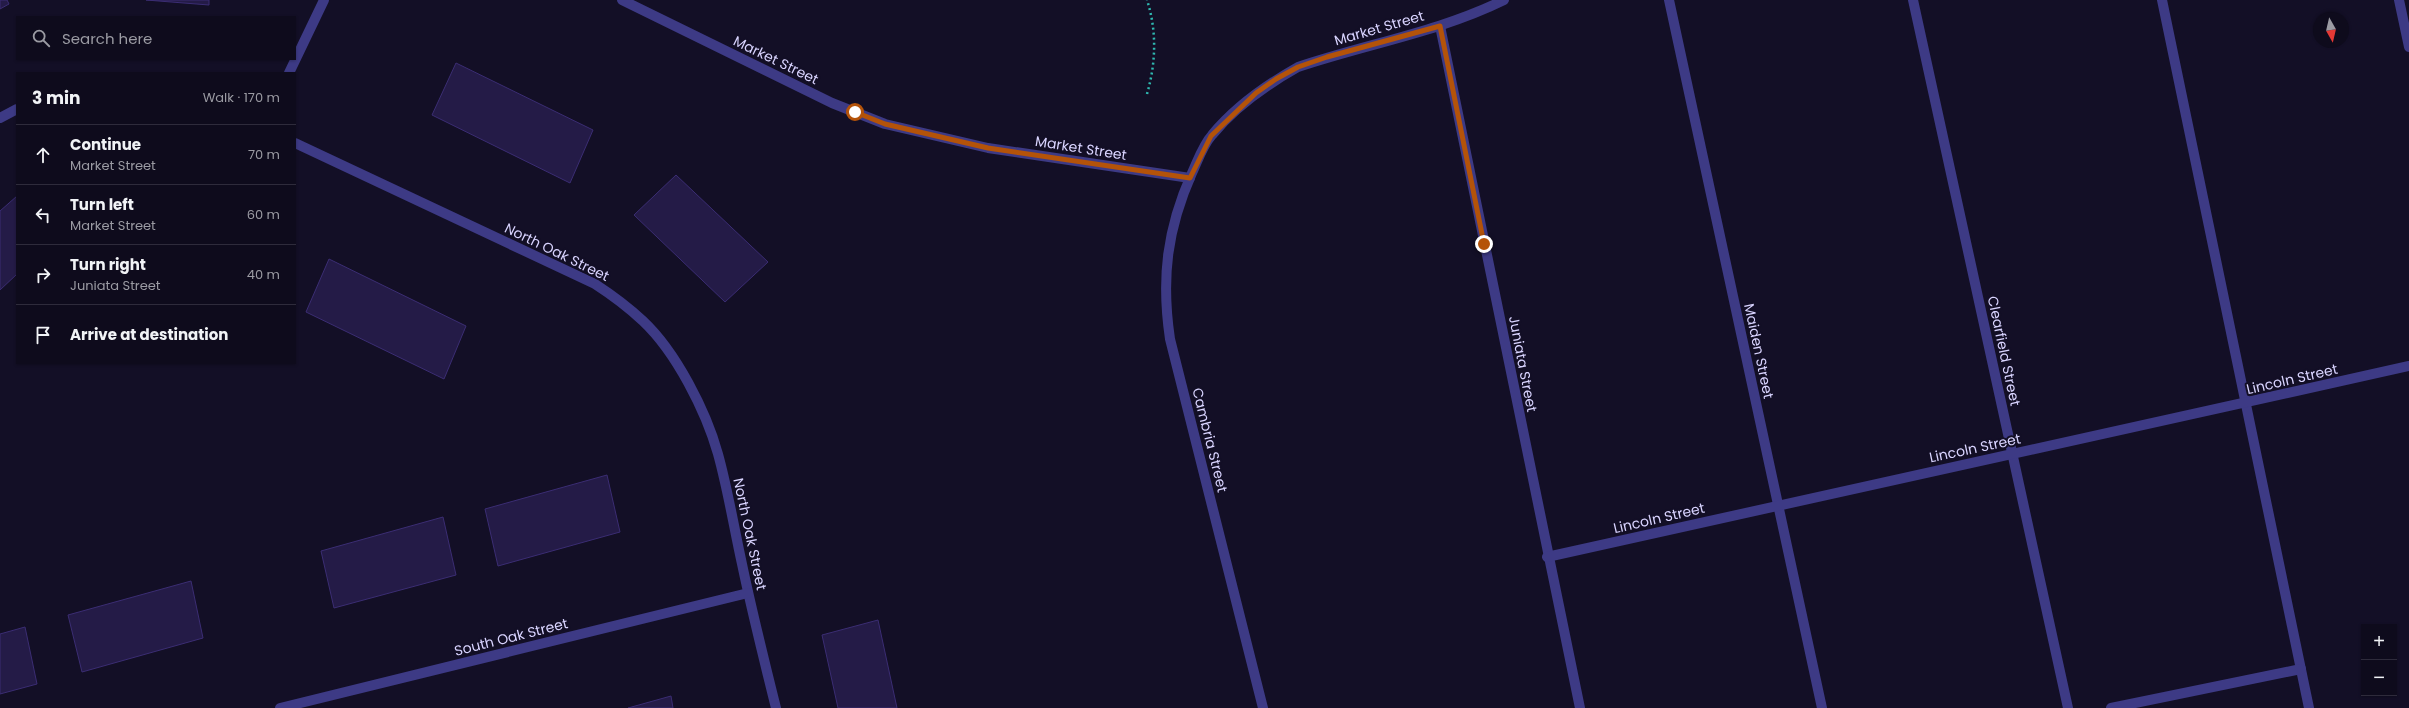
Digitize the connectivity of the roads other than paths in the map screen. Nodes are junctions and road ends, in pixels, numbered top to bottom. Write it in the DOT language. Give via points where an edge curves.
graph roads {
  1 [pos="324,0"];
  2 [pos="622,0"];
  3 [pos="1504,0"];
  4 [pos="1669,0"];
  5 [pos="1914,0"];
  6 [pos="2162,0"];
  7 [pos="2399,0"];
  8 [pos="1440,26"];
  9 [pos="2409,47"];
  10 [pos="296,58"];
  11 [pos="295,60"];
  12 [pos="289,72"];
  13 [pos="16,109"];
  14 [pos="0,118"];
  15 [pos="296,144"];
  16 [pos="1190,178"];
  17 [pos="2409,366"];
  18 [pos="2245,404"];
  19 [pos="2012,454"];
  20 [pos="1778,505"];
  21 [pos="1548,557"];
  22 [pos="748,593"];
  23 [pos="2300,669"];
  24 [pos="280,708"];
  25 [pos="776,708"];
  26 [pos="1263,708"];
  27 [pos="1580,708"];
  28 [pos="1822,708"];
  29 [pos="2068,708"];
  30 [pos="2111,708"];
  31 [pos="2309,708"];
  1 -- 10 [label="street"];
  2 -- 16 [label="street, Market Street" via="832,103 885,124 988,148"];
  3 -- 8 [label="street, Market Street" via="1480,12"];
  4 -- 20 [label="street, Maiden Street"];
  5 -- 19 [label="street, Clearfield Street"];
  6 -- 18 [label="street"];
  7 -- 9 [label="street"];
  8 -- 16 [label="street, Market Street" via="1327,57 1298,67 1276,79 1250,98 1211,136"];
  8 -- 21 [label="street, Juniata Street"];
  11 -- 12 [label="street"];
  13 -- 14 [label="street"];
  15 -- 22 [label="street, North Oak Street" via="595,284 644,322 679,370 710,431 718,454"];
  16 -- 26 [label="street, Cambria Street" via="1174,219 1169,243 1166,316"];
  17 -- 18 [label="street, Lincoln Street"];
  18 -- 19 [label="street, Lincoln Street"];
  18 -- 23 [label="street"];
  19 -- 20 [label="street, Lincoln Street"];
  19 -- 29 [label="street, Clearfield Street"];
  20 -- 21 [label="street, Lincoln Street"];
  20 -- 28 [label="street, Maiden Street"];
  21 -- 27 [label="street, Juniata Street"];
  22 -- 24 [label="street, South Oak Street"];
  22 -- 25 [label="street, North Oak Street"];
  23 -- 30 [label="street"];
  23 -- 31 [label="street"];
}
